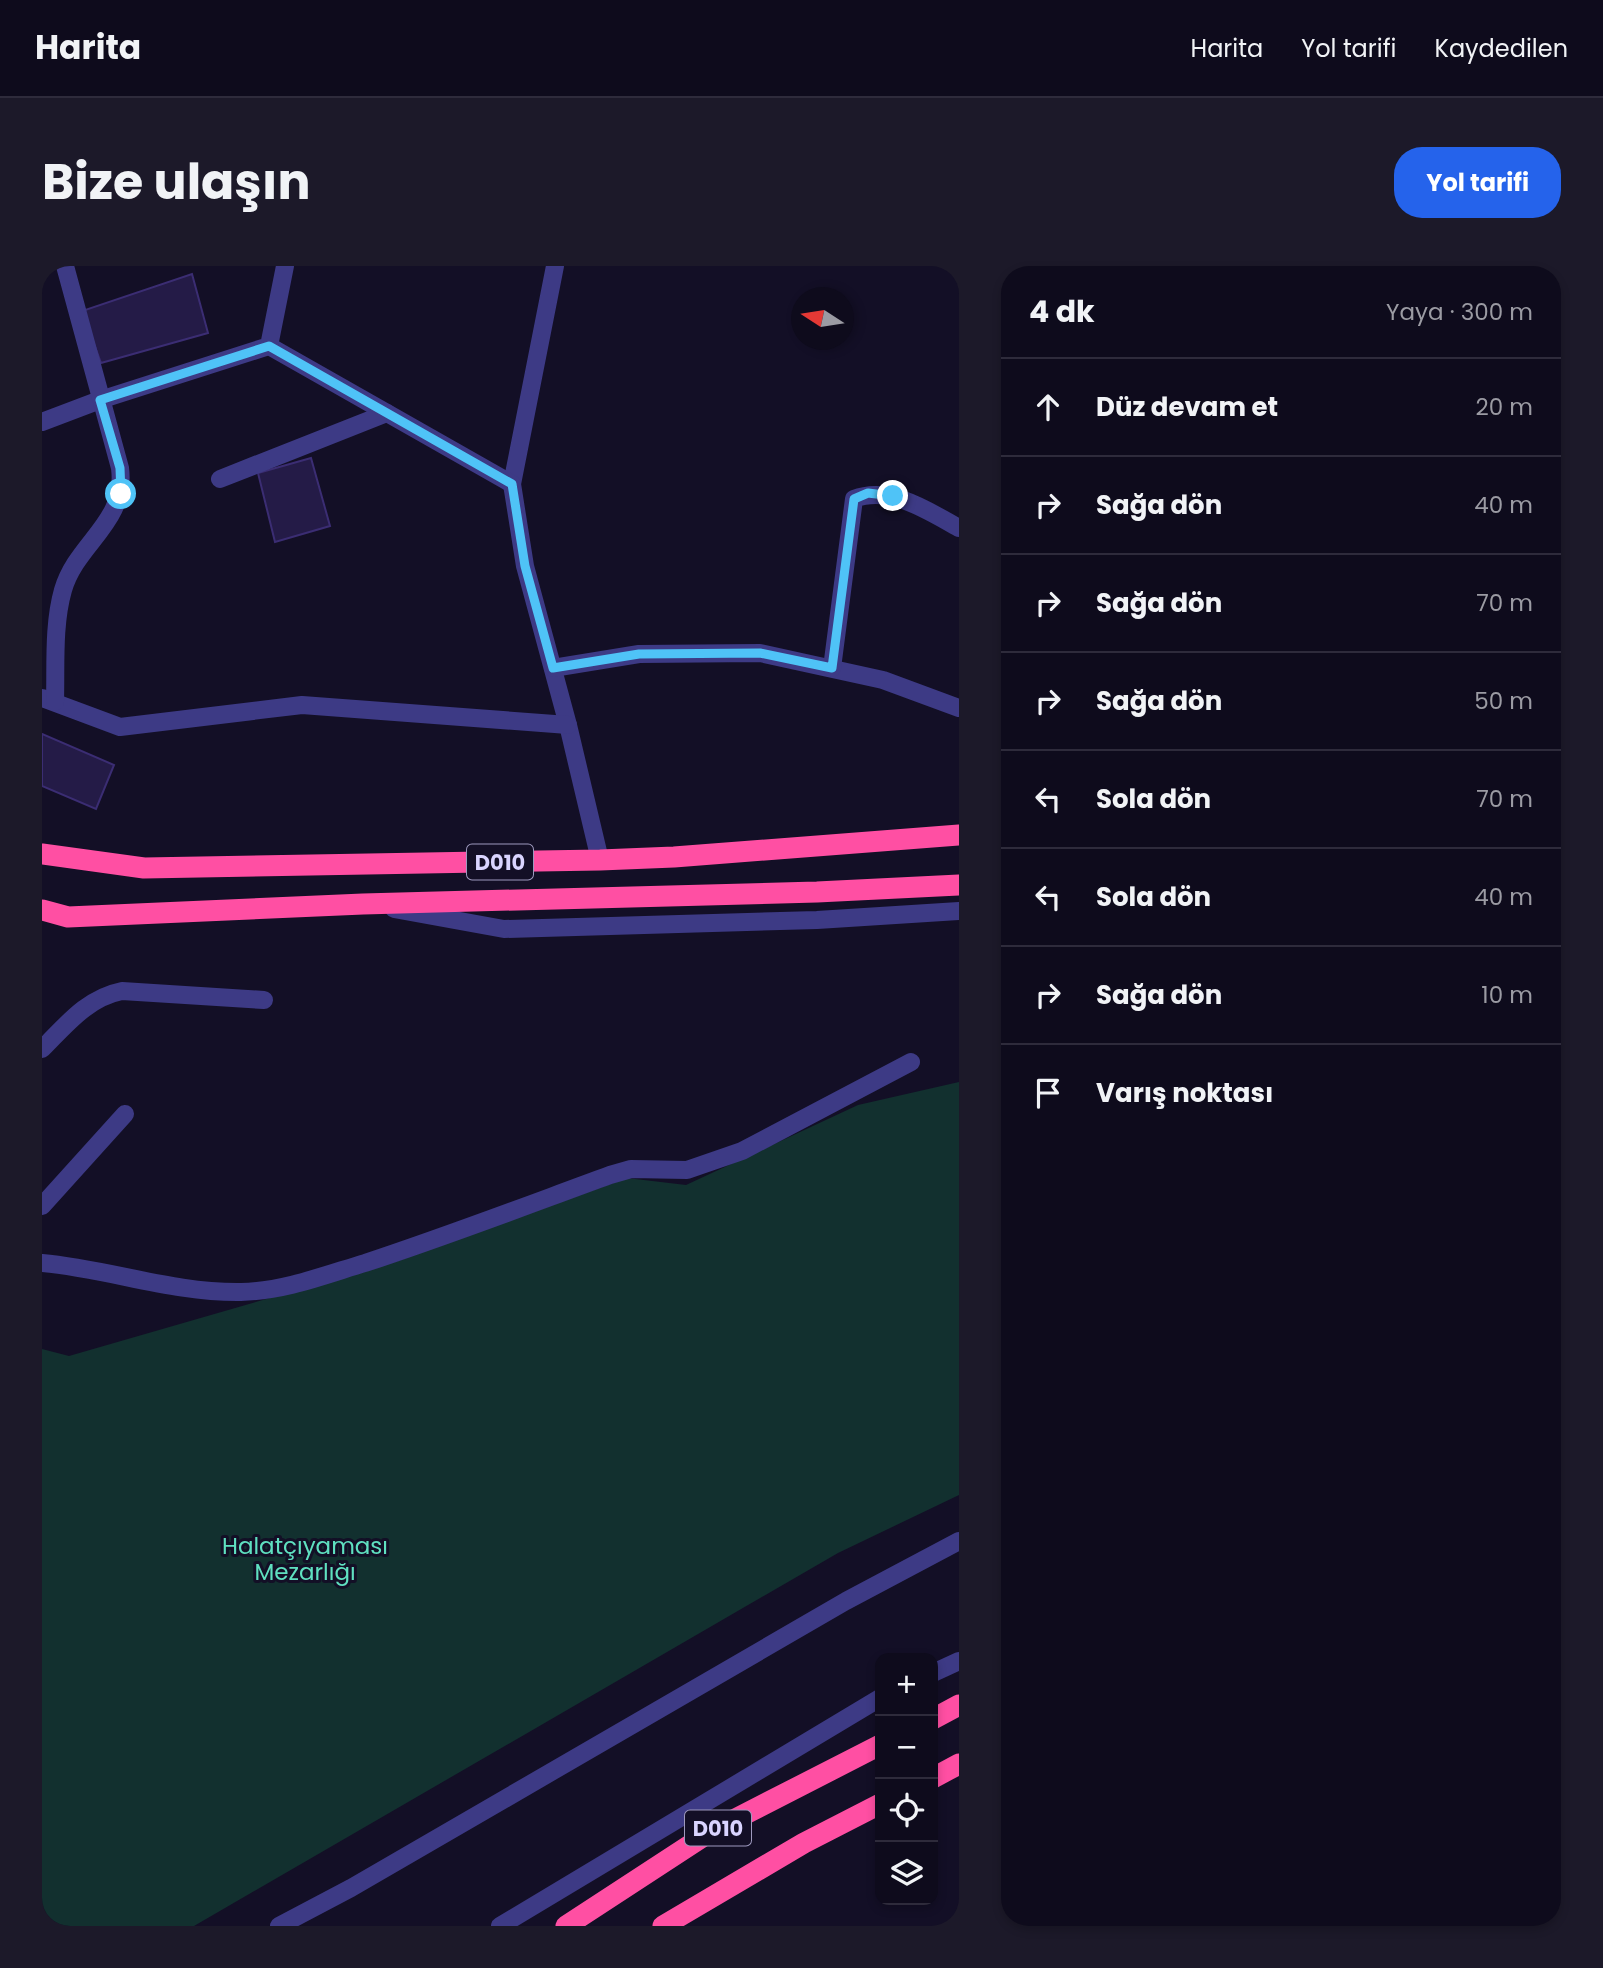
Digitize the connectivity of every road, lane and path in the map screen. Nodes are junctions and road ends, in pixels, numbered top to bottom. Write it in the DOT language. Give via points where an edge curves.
graph roads {
  1 [pos="65,266"];
  2 [pos="285,266"];
  3 [pos="555,266"];
  4 [pos="269,346"];
  5 [pos="100,400"];
  6 [pos="387,413"];
  7 [pos="42,422"];
  8 [pos="220,479"];
  9 [pos="512,484"];
  10 [pos="959,528"];
  11 [pos="553,668"];
  12 [pos="832,668"];
  13 [pos="48,700"];
  14 [pos="959,708"];
  15 [pos="568,725"];
  16 [pos="959,835"];
  17 [pos="42,854"];
  18 [pos="600,860"];
  19 [pos="959,885"];
  20 [pos="363,904"];
  21 [pos="42,911"];
  22 [pos="959,911"];
  23 [pos="264,1000"];
  24 [pos="42,1049"];
  25 [pos="911,1062"];
  26 [pos="125,1114"];
  27 [pos="42,1206"];
  28 [pos="42,1263"];
  29 [pos="959,1541"];
  30 [pos="959,1661"];
  31 [pos="938,1671"];
  32 [pos="875,1701"];
  33 [pos="959,1705"];
  34 [pos="938,1716"];
  35 [pos="875,1748"];
  36 [pos="959,1764"];
  37 [pos="938,1774"];
  38 [pos="875,1807"];
  39 [pos="279,1926"];
  40 [pos="500,1926"];
  41 [pos="566,1926"];
  42 [pos="663,1926"];
  1 -- 5 [label="street"];
  2 -- 4 [label="street"];
  3 -- 9 [label="street"];
  4 -- 5 [label="street"];
  4 -- 6 [label="street"];
  5 -- 7 [label="street"];
  5 -- 13 [label="street" via="120,468 121,494 79,557 64,589"];
  6 -- 8 [label="street"];
  6 -- 9 [label="street"];
  9 -- 11 [label="street" via="525,566"];
  10 -- 12 [label="street" via="893,496 868,493 854,499"];
  11 -- 12 [label="street" via="639,654 760,653"];
  11 -- 15 [label="street"];
  12 -- 14 [label="street" via="883,680"];
  13 -- 15 [label="street" via="120,727 302,705"];
  15 -- 18 [label="street"];
  16 -- 18 [label="highway, D010"];
  17 -- 18 [label="highway, D010" via="144,868"];
  19 -- 20 [label="highway, D010"];
  20 -- 21 [label="highway, D010" via="68,917"];
  20 -- 22 [label="street" via="504,929"];
  23 -- 24 [label="street" via="111,993 81,1010"];
  25 -- 28 [label="street" via="742,1151 687,1170 657,1168 610,1175 299,1284 243,1292 190,1290"];
  26 -- 27 [label="street"];
  29 -- 39 [label="street"];
  30 -- 31 [label="street"];
  32 -- 40 [label="street"];
  33 -- 34 [label="highway"];
  35 -- 41 [label="highway, D010" via="710,1832"];
  36 -- 37 [label="highway"];
  38 -- 42 [label="highway, D010"];
}
